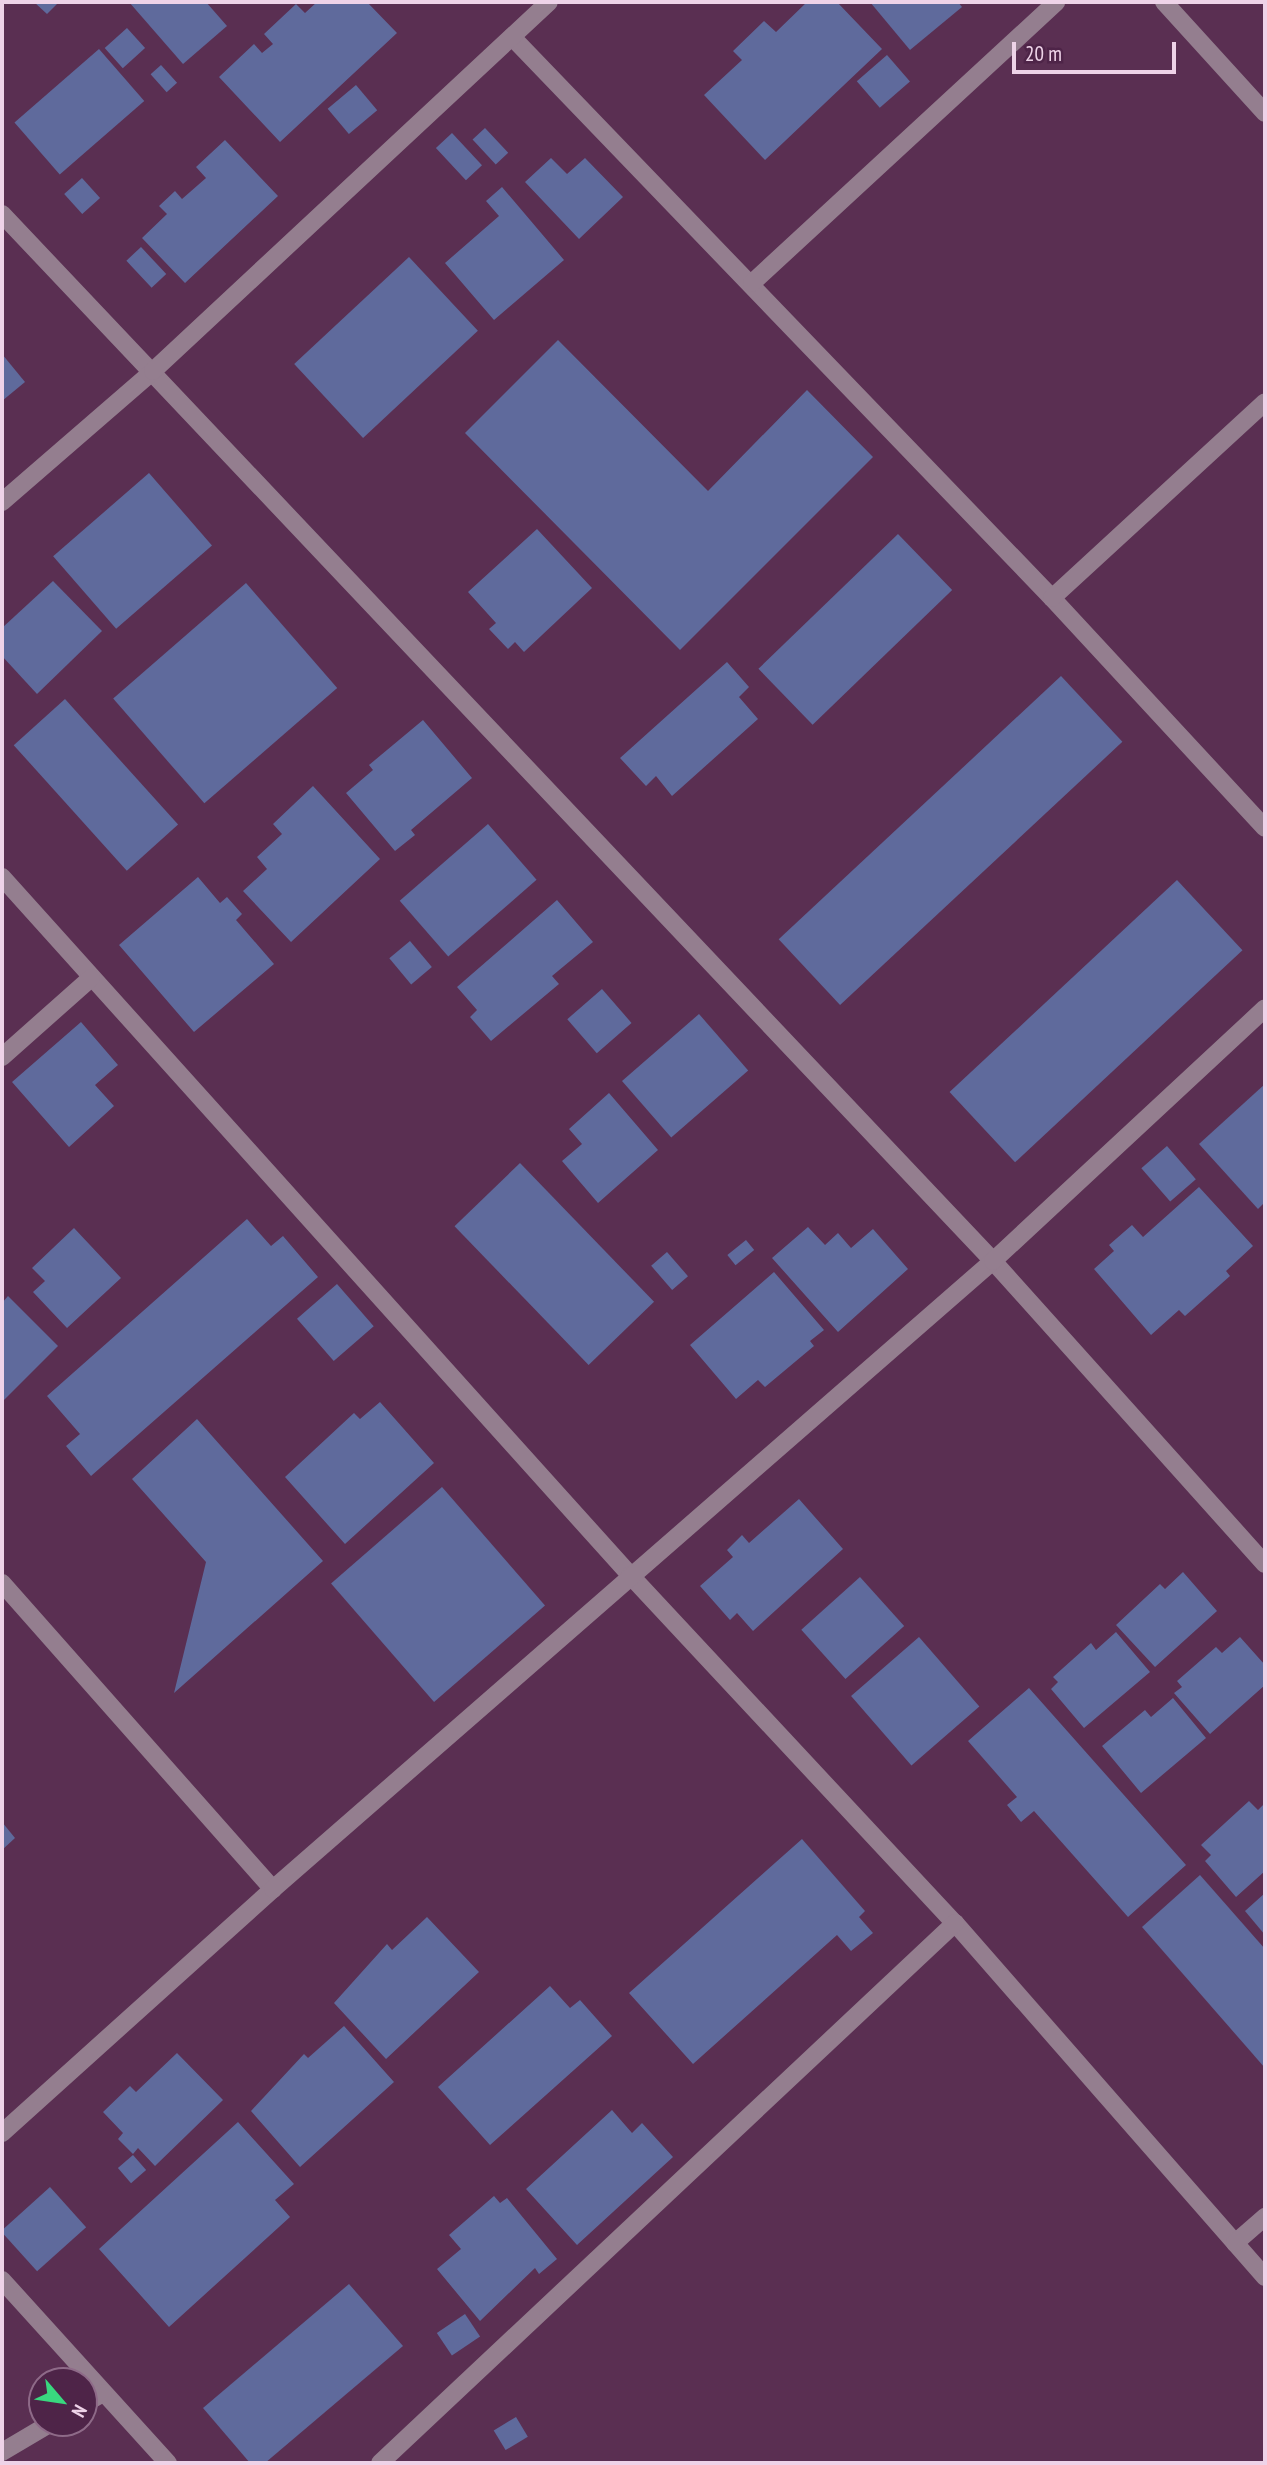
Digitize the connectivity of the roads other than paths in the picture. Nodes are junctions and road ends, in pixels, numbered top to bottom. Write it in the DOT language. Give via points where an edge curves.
graph roads {
  1 [pos="549,2"];
  2 [pos="1056,2"];
  3 [pos="1164,2"];
  4 [pos="512,37"];
  5 [pos="1265,113"];
  6 [pos="2,214"];
  7 [pos="752,283"];
  8 [pos="153,371"];
  9 [pos="1265,402"];
  10 [pos="2,502"];
  11 [pos="1052,598"];
  12 [pos="1265,828"];
  13 [pos="2,877"];
  14 [pos="91,978"];
  15 [pos="1265,1008"];
  16 [pos="2,1057"];
  17 [pos="993,1261"];
  18 [pos="1265,1564"];
  19 [pos="630,1575"];
  20 [pos="2,1583"];
  21 [pos="273,1889"];
  22 [pos="955,1923"];
  23 [pos="2,2133"];
  24 [pos="1265,2217"];
  25 [pos="1235,2243"];
  26 [pos="1265,2277"];
  27 [pos="2,2280"];
  28 [pos="103,2393"];
  29 [pos="98,2396"];
  30 [pos="28,2437"];
  31 [pos="2,2452"];
  32 [pos="168,2463"];
  33 [pos="380,2463"];
  1 -- 4 [label="street"];
  2 -- 7 [label="street"];
  3 -- 5 [label="street"];
  4 -- 7 [label="street"];
  4 -- 8 [label="street"];
  6 -- 8 [label="street"];
  7 -- 11 [label="street"];
  8 -- 10 [label="street"];
  8 -- 17 [label="street"];
  9 -- 11 [label="street"];
  11 -- 12 [label="street"];
  13 -- 14 [label="street"];
  14 -- 16 [label="street"];
  14 -- 19 [label="street"];
  15 -- 17 [label="street"];
  17 -- 18 [label="street"];
  17 -- 19 [label="street"];
  19 -- 21 [label="street"];
  19 -- 22 [label="street"];
  20 -- 21 [label="street"];
  21 -- 23 [label="street"];
  22 -- 25 [label="street"];
  22 -- 33 [label="street"];
  24 -- 25 [label="street"];
  25 -- 26 [label="street"];
  27 -- 28 [label="street"];
  28 -- 29 [label="street"];
  28 -- 32 [label="street"];
  30 -- 31 [label="street"];
}
